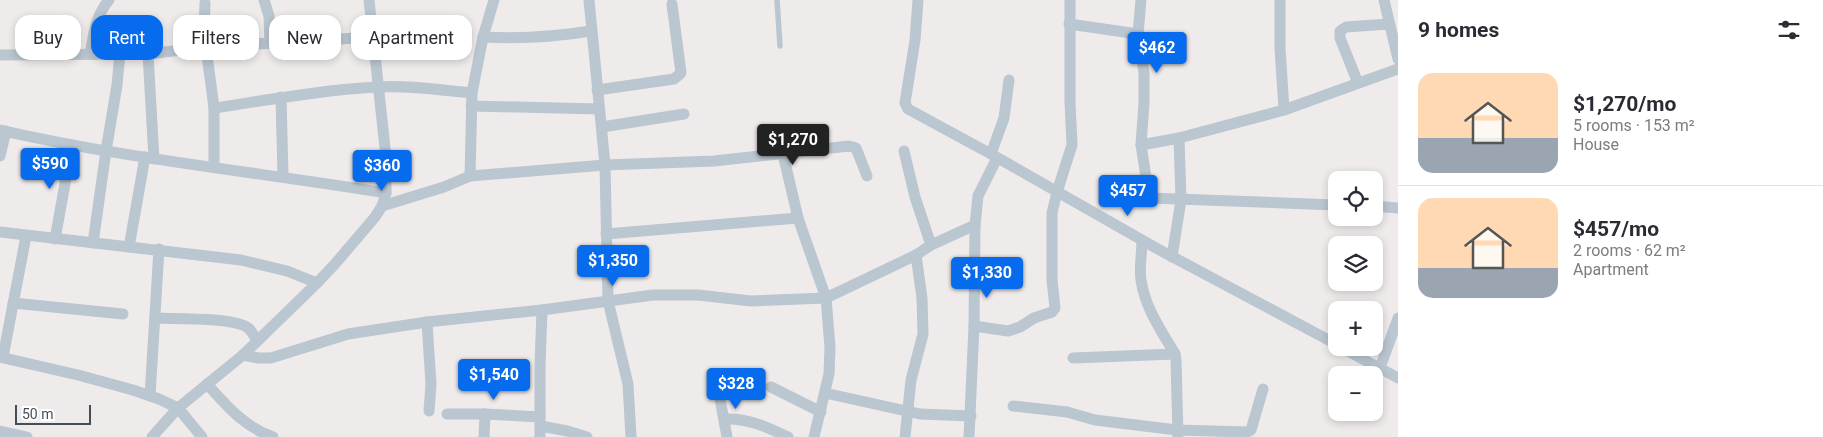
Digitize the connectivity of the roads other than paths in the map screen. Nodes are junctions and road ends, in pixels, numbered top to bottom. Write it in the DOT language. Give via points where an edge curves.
graph roads {
  1 [pos="109,0"];
  2 [pos="264,0"];
  3 [pos="369,0"];
  4 [pos="494,0"];
  5 [pos="589,0"];
  6 [pos="776,0"];
  7 [pos="918,0"];
  8 [pos="1070,0"];
  9 [pos="1141,0"];
  10 [pos="1280,0"];
  11 [pos="1384,0"];
  12 [pos="204,3"];
  13 [pos="672,4"];
  14 [pos="205,15"];
  15 [pos="371,15"];
  16 [pos="269,16"];
  17 [pos="1069,24"];
  18 [pos="1389,24"];
  19 [pos="591,32"];
  20 [pos="1138,34"];
  21 [pos="483,36"];
  22 [pos="780,46"];
  23 [pos="90,54"];
  24 [pos="0,55"];
  25 [pos="1398,59"];
  26 [pos="119,60"];
  27 [pos="148,60"];
  28 [pos="208,60"];
  29 [pos="375,60"];
  30 [pos="1398,69"];
  31 [pos="1009,80"];
  32 [pos="1358,83"];
  33 [pos="378,87"];
  34 [pos="598,90"];
  35 [pos="472,93"];
  36 [pos="281,98"];
  37 [pos="471,106"];
  38 [pos="214,108"];
  39 [pos="599,109"];
  40 [pos="1284,110"];
  41 [pos="684,114"];
  42 [pos="602,127"];
  43 [pos="3,131"];
  44 [pos="1179,138"];
  45 [pos="72,145"];
  46 [pos="1142,145"];
  47 [pos="106,151"];
  48 [pos="904,151"];
  49 [pos="783,154"];
  50 [pos="0,156"];
  51 [pos="994,156"];
  52 [pos="150,158"];
  53 [pos="605,165"];
  54 [pos="214,166"];
  55 [pos="283,176"];
  56 [pos="470,176"];
  57 [pos="867,176"];
  58 [pos="1057,192"];
  59 [pos="386,193"];
  60 [pos="1181,200"];
  61 [pos="1328,205"];
  62 [pos="382,206"];
  63 [pos="1383,207"];
  64 [pos="1398,208"];
  65 [pos="798,218"];
  66 [pos="975,225"];
  67 [pos="0,232"];
  68 [pos="606,234"];
  69 [pos="26,236"];
  70 [pos="55,239"];
  71 [pos="1142,240"];
  72 [pos="93,243"];
  73 [pos="931,245"];
  74 [pos="129,247"];
  75 [pos="159,249"];
  76 [pos="916,255"];
  77 [pos="1172,257"];
  78 [pos="317,283"];
  79 [pos="826,298"];
  80 [pos="608,301"];
  81 [pos="14,303"];
  82 [pos="542,310"];
  83 [pos="123,314"];
  84 [pos="155,318"];
  85 [pos="1398,318"];
  86 [pos="426,322"];
  87 [pos="974,326"];
  88 [pos="257,340"];
  89 [pos="1328,340"];
  90 [pos="1175,354"];
  91 [pos="243,355"];
  92 [pos="1357,356"];
  93 [pos="2,357"];
  94 [pos="1073,358"];
  95 [pos="1376,366"];
  96 [pos="1381,366"];
  97 [pos="1383,370"];
  98 [pos="1398,378"];
  99 [pos="207,384"];
  100 [pos="771,387"];
  101 [pos="718,388"];
  102 [pos="1263,389"];
  103 [pos="825,393"];
  104 [pos="150,396"];
  105 [pos="1013,406"];
  106 [pos="178,408"];
  107 [pos="429,411"];
  108 [pos="821,412"];
  109 [pos="907,412"];
  110 [pos="447,414"];
  111 [pos="485,414"];
  112 [pos="971,416"];
  113 [pos="724,419"];
  114 [pos="540,427"];
  115 [pos="0,431"];
  116 [pos="1177,434"];
  117 [pos="28,437"];
  118 [pos="152,437"];
  119 [pos="202,437"];
  120 [pos="273,437"];
  121 [pos="484,437"];
  122 [pos="587,437"];
  123 [pos="631,437"];
  124 [pos="727,437"];
  125 [pos="788,437"];
  126 [pos="814,437"];
  127 [pos="905,437"];
  128 [pos="969,437"];
  1 -- 23 [label="street" via="96,24"];
  2 -- 16 [label="street"];
  3 -- 15 [label="street"];
  4 -- 21 [label="street"];
  5 -- 19 [label="street"];
  6 -- 22 [label="lane"];
  7 -- 51 [label="street" via="906,107"];
  8 -- 17 [label="street"];
  9 -- 20 [label="street"];
  10 -- 40 [label="street"];
  11 -- 18 [label="street"];
  12 -- 14 [label="street"];
  13 -- 34 [label="street" via="681,73 678,77"];
  17 -- 20 [label="street"];
  17 -- 58 [label="street" via="1072,145"];
  18 -- 25 [label="street"];
  18 -- 32 [label="street" via="1346,27 1340,31"];
  19 -- 21 [label="street" via="543,38"];
  19 -- 34 [label="street"];
  20 -- 46 [label="street" via="1144,73"];
  21 -- 35 [label="street"];
  23 -- 24 [label="street"];
  26 -- 47 [label="street"];
  27 -- 52 [label="street"];
  28 -- 38 [label="street"];
  29 -- 33 [label="street"];
  30 -- 32 [label="street"];
  31 -- 51 [label="street"];
  32 -- 40 [label="street"];
  33 -- 35 [label="street"];
  33 -- 36 [label="street"];
  33 -- 59 [label="street" via="386,157"];
  34 -- 39 [label="street"];
  35 -- 37 [label="street"];
  36 -- 38 [label="street"];
  36 -- 55 [label="street"];
  37 -- 39 [label="street"];
  37 -- 56 [label="street"];
  38 -- 54 [label="street"];
  39 -- 42 [label="street"];
  40 -- 44 [label="street"];
  41 -- 42 [label="street"];
  42 -- 53 [label="street"];
  43 -- 45 [label="street"];
  43 -- 50 [label="street"];
  44 -- 46 [label="street"];
  44 -- 60 [label="street"];
  45 -- 47 [label="street"];
  45 -- 70 [label="street"];
  46 -- 60 [label="street" via="1149,196"];
  47 -- 52 [label="street"];
  47 -- 72 [label="street"];
  48 -- 73 [label="street"];
  49 -- 53 [label="street" via="714,161"];
  49 -- 57 [label="street" via="856,148"];
  49 -- 65 [label="street"];
  51 -- 58 [label="street"];
  51 -- 66 [label="street" via="978,196"];
  52 -- 54 [label="street"];
  52 -- 74 [label="street"];
  53 -- 56 [label="street"];
  53 -- 68 [label="street"];
  54 -- 55 [label="street"];
  55 -- 59 [label="street"];
  56 -- 62 [label="street"];
  58 -- 71 [label="street"];
  58 -- 87 [label="street" via="1052,213 1054,310 1008,331"];
  59 -- 62 [label="street"];
  60 -- 61 [label="street"];
  60 -- 77 [label="street"];
  62 -- 78 [label="street"];
  63 -- 64 [label="street"];
  65 -- 68 [label="street"];
  65 -- 79 [label="street"];
  66 -- 73 [label="street"];
  66 -- 87 [label="street"];
  67 -- 69 [label="street"];
  68 -- 80 [label="street"];
  69 -- 70 [label="street"];
  69 -- 81 [label="street"];
  70 -- 72 [label="street"];
  71 -- 77 [label="street"];
  71 -- 90 [label="street" via="1140,278 1145,298"];
  72 -- 74 [label="street"];
  73 -- 76 [label="street"];
  74 -- 75 [label="street"];
  75 -- 78 [label="street" via="240,260 287,271"];
  75 -- 84 [label="street"];
  76 -- 79 [label="street"];
  76 -- 109 [label="street" via="923,334 911,380"];
  77 -- 89 [label="street"];
  78 -- 88 [label="street"];
  79 -- 80 [label="street" via="751,301 698,295 653,295"];
  79 -- 103 [label="street" via="830,361"];
  80 -- 82 [label="street"];
  80 -- 123 [label="street" via="628,384"];
  81 -- 83 [label="street"];
  81 -- 93 [label="street"];
  82 -- 86 [label="street"];
  82 -- 114 [label="street"];
  84 -- 88 [label="street" via="241,324"];
  84 -- 104 [label="street"];
  85 -- 96 [label="street"];
  86 -- 91 [label="street" via="348,334 271,358"];
  86 -- 107 [label="street" via="431,384"];
  87 -- 112 [label="street"];
  88 -- 91 [label="street"];
  90 -- 94 [label="street"];
  90 -- 116 [label="street"];
  91 -- 99 [label="street"];
  92 -- 95 [label="street"];
  93 -- 104 [label="street"];
  97 -- 98 [label="street"];
  99 -- 106 [label="street"];
  99 -- 120 [label="street" via="247,424"];
  100 -- 108 [label="street"];
  101 -- 113 [label="street"];
  102 -- 116 [label="street" via="1251,430"];
  103 -- 108 [label="street"];
  103 -- 109 [label="street"];
  104 -- 106 [label="street"];
  105 -- 116 [label="street" via="1068,412 1095,420"];
  106 -- 118 [label="street"];
  106 -- 119 [label="street"];
  108 -- 126 [label="street"];
  109 -- 112 [label="street"];
  109 -- 127 [label="street"];
  110 -- 111 [label="street"];
  111 -- 114 [label="street"];
  111 -- 121 [label="street"];
  112 -- 128 [label="street"];
  113 -- 124 [label="street"];
  113 -- 125 [label="street" via="752,421"];
  114 -- 122 [label="street"];
  115 -- 117 [label="street"];
}
